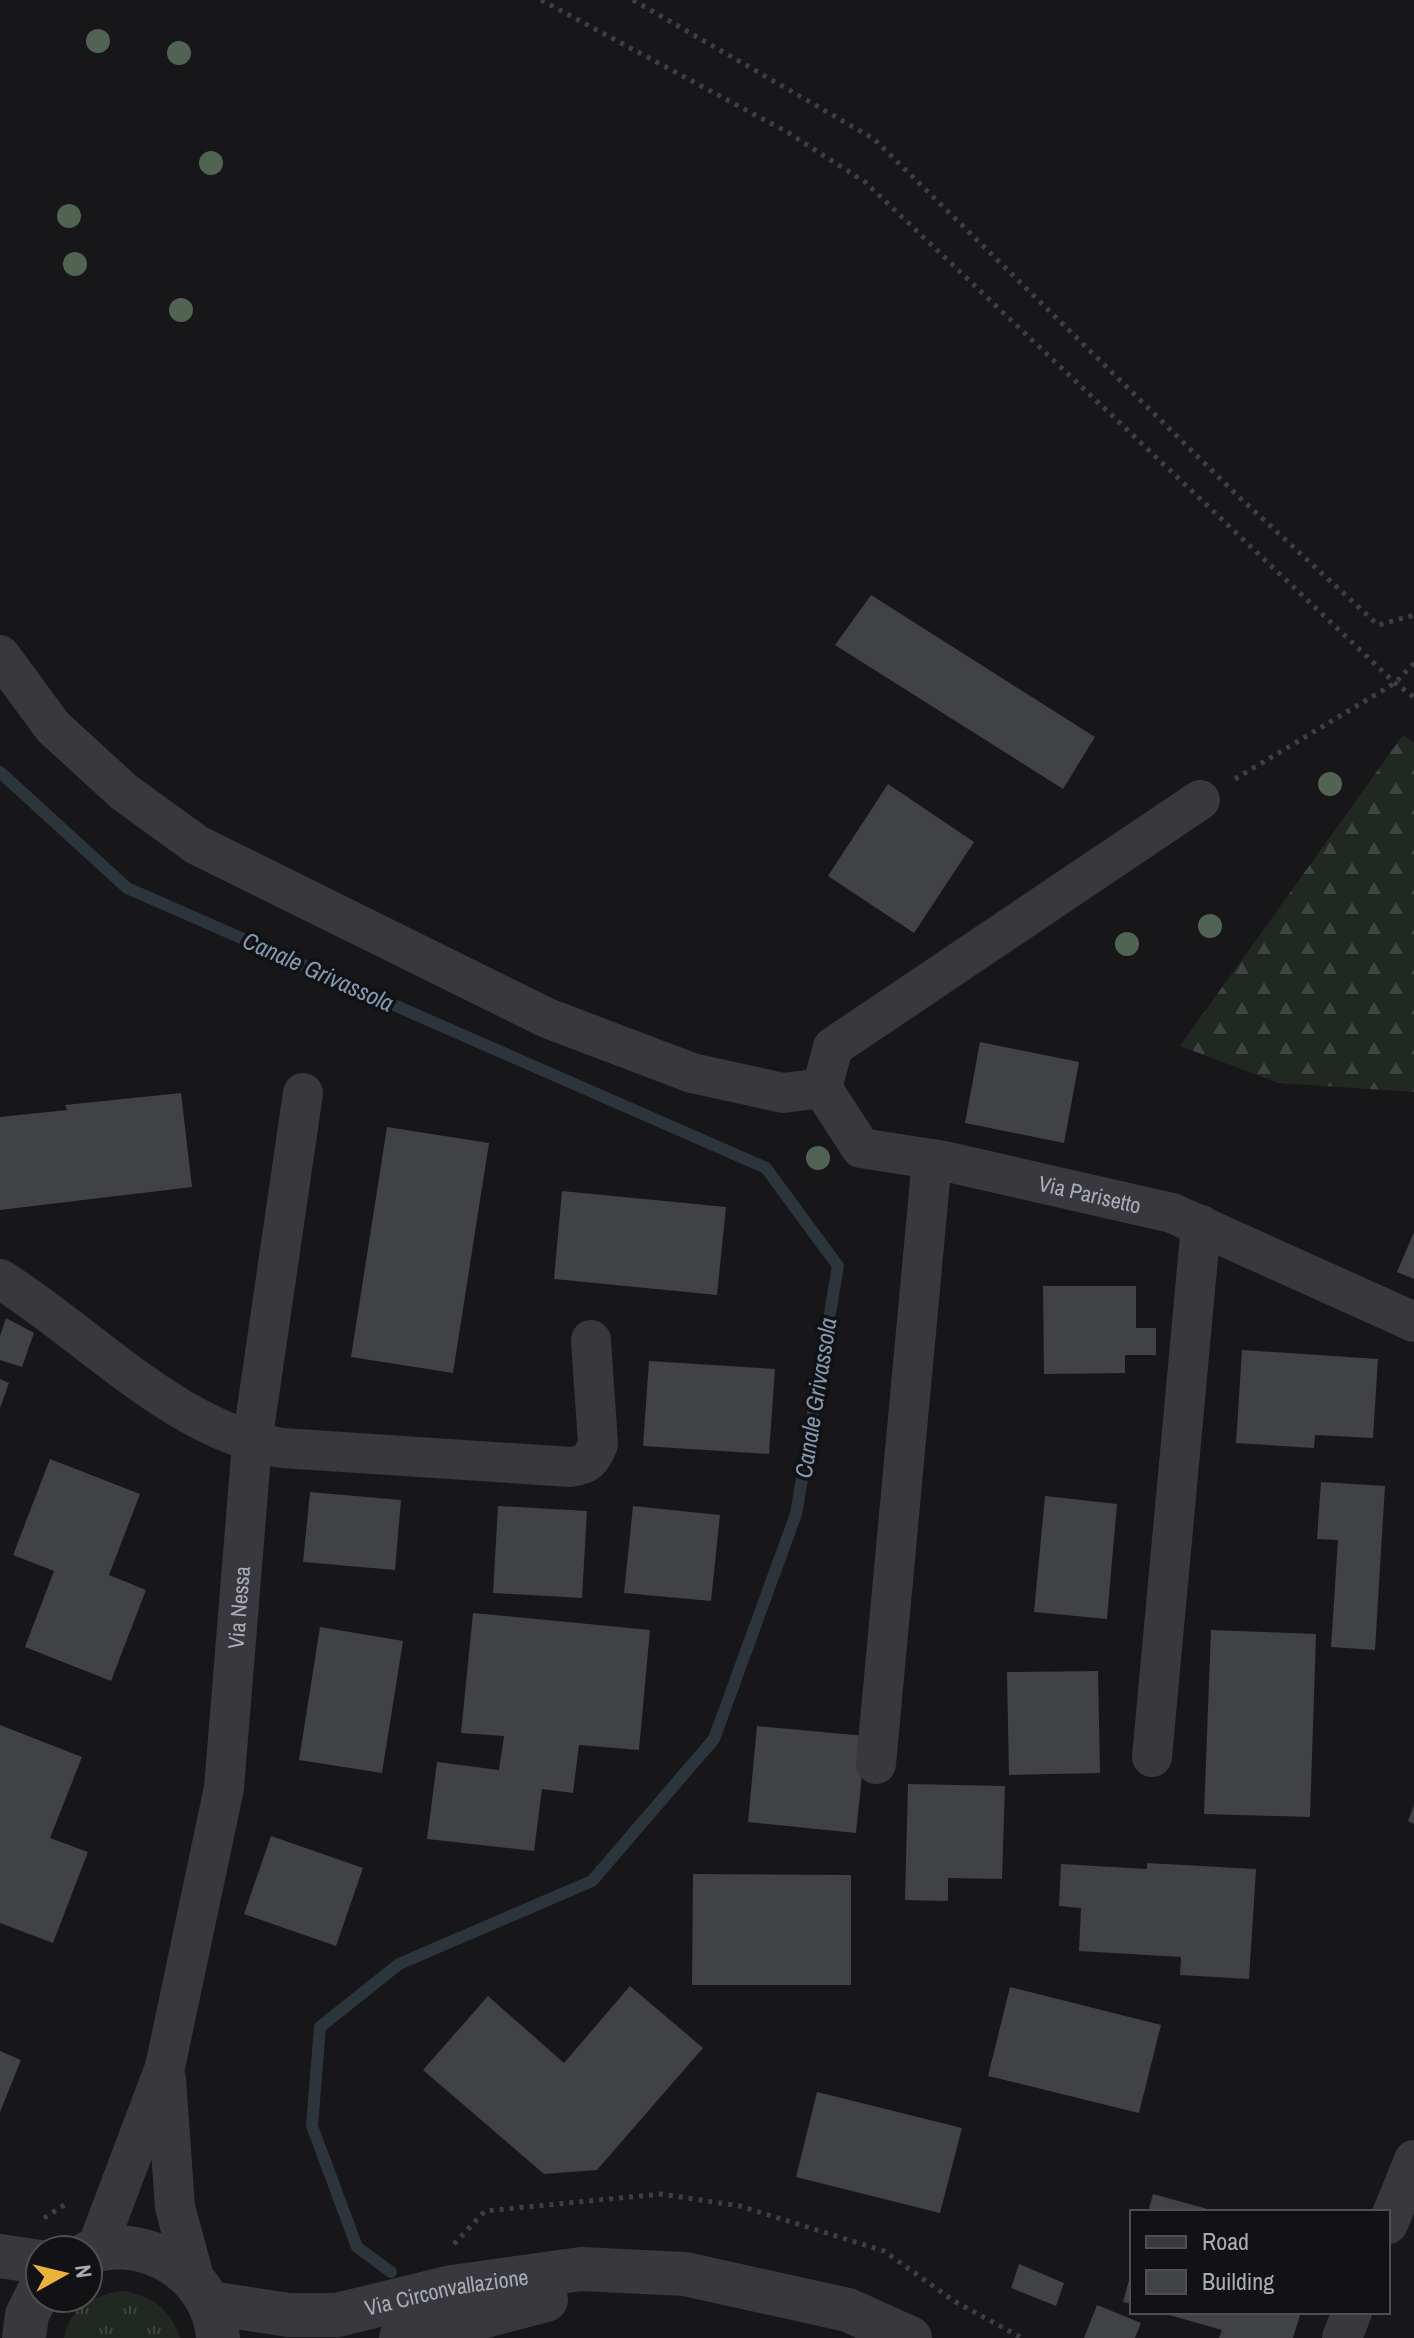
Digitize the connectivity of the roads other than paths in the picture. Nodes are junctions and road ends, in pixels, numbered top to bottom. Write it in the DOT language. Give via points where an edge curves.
graph roads {
  1 [pos="0,655"];
  2 [pos="1200,800"];
  3 [pos="822,1088"];
  4 [pos="303,1093"];
  5 [pos="932,1159"];
  6 [pos="1201,1225"];
  7 [pos="0,1279"];
  8 [pos="1414,1322"];
  9 [pos="591,1340"];
  10 [pos="252,1443"];
  11 [pos="1152,1757"];
  12 [pos="876,1764"];
  13 [pos="165,2067"];
  14 [pos="1414,2160"];
  15 [pos="1390,2219"];
  16 [pos="99,2234"];
  17 [pos="104,2249"];
  18 [pos="0,2256"];
  19 [pos="24,2260"];
  20 [pos="685,2274"];
  21 [pos="208,2307"];
  22 [pos="28,2314"];
  23 [pos="1351,2314"];
  24 [pos="24,2338"];
  25 [pos="401,2338"];
  26 [pos="910,2338"];
  27 [pos="1342,2338"];
  1 -- 3 [label="street" via="53,727 124,792 197,845 547,1018 692,1073 783,1093"];
  2 -- 3 [label="street" via="833,1047"];
  3 -- 5 [label="street, Via Parisetto" via="861,1148"];
  4 -- 10 [label="street, Via Nessa"];
  5 -- 6 [label="street, Via Parisetto" via="1172,1213"];
  5 -- 12 [label="street"];
  6 -- 8 [label="street, Via Parisetto"];
  6 -- 11 [label="street"];
  7 -- 10 [label="street" via="179,1410"];
  9 -- 10 [label="street" via="598,1444 584,1465"];
  10 -- 13 [label="street, Via Nessa" via="229,1760"];
  13 -- 16 [label="street"];
  13 -- 21 [label="street" via="175,2207"];
  14 -- 15 [label="street"];
  17 -- 21 [label="street" via="150,2251 174,2263"];
  18 -- 19 [label="street"];
  20 -- 21 [label="street, Via Circonvallazione" via="581,2269 452,2287 337,2315"];
  20 -- 25 [label="street, Via Circonvallazione" via="584,2291"];
  20 -- 26 [label="street, Via Circonvallazione" via="848,2310"];
  22 -- 24 [label="street"];
  23 -- 27 [label="street"];
}
